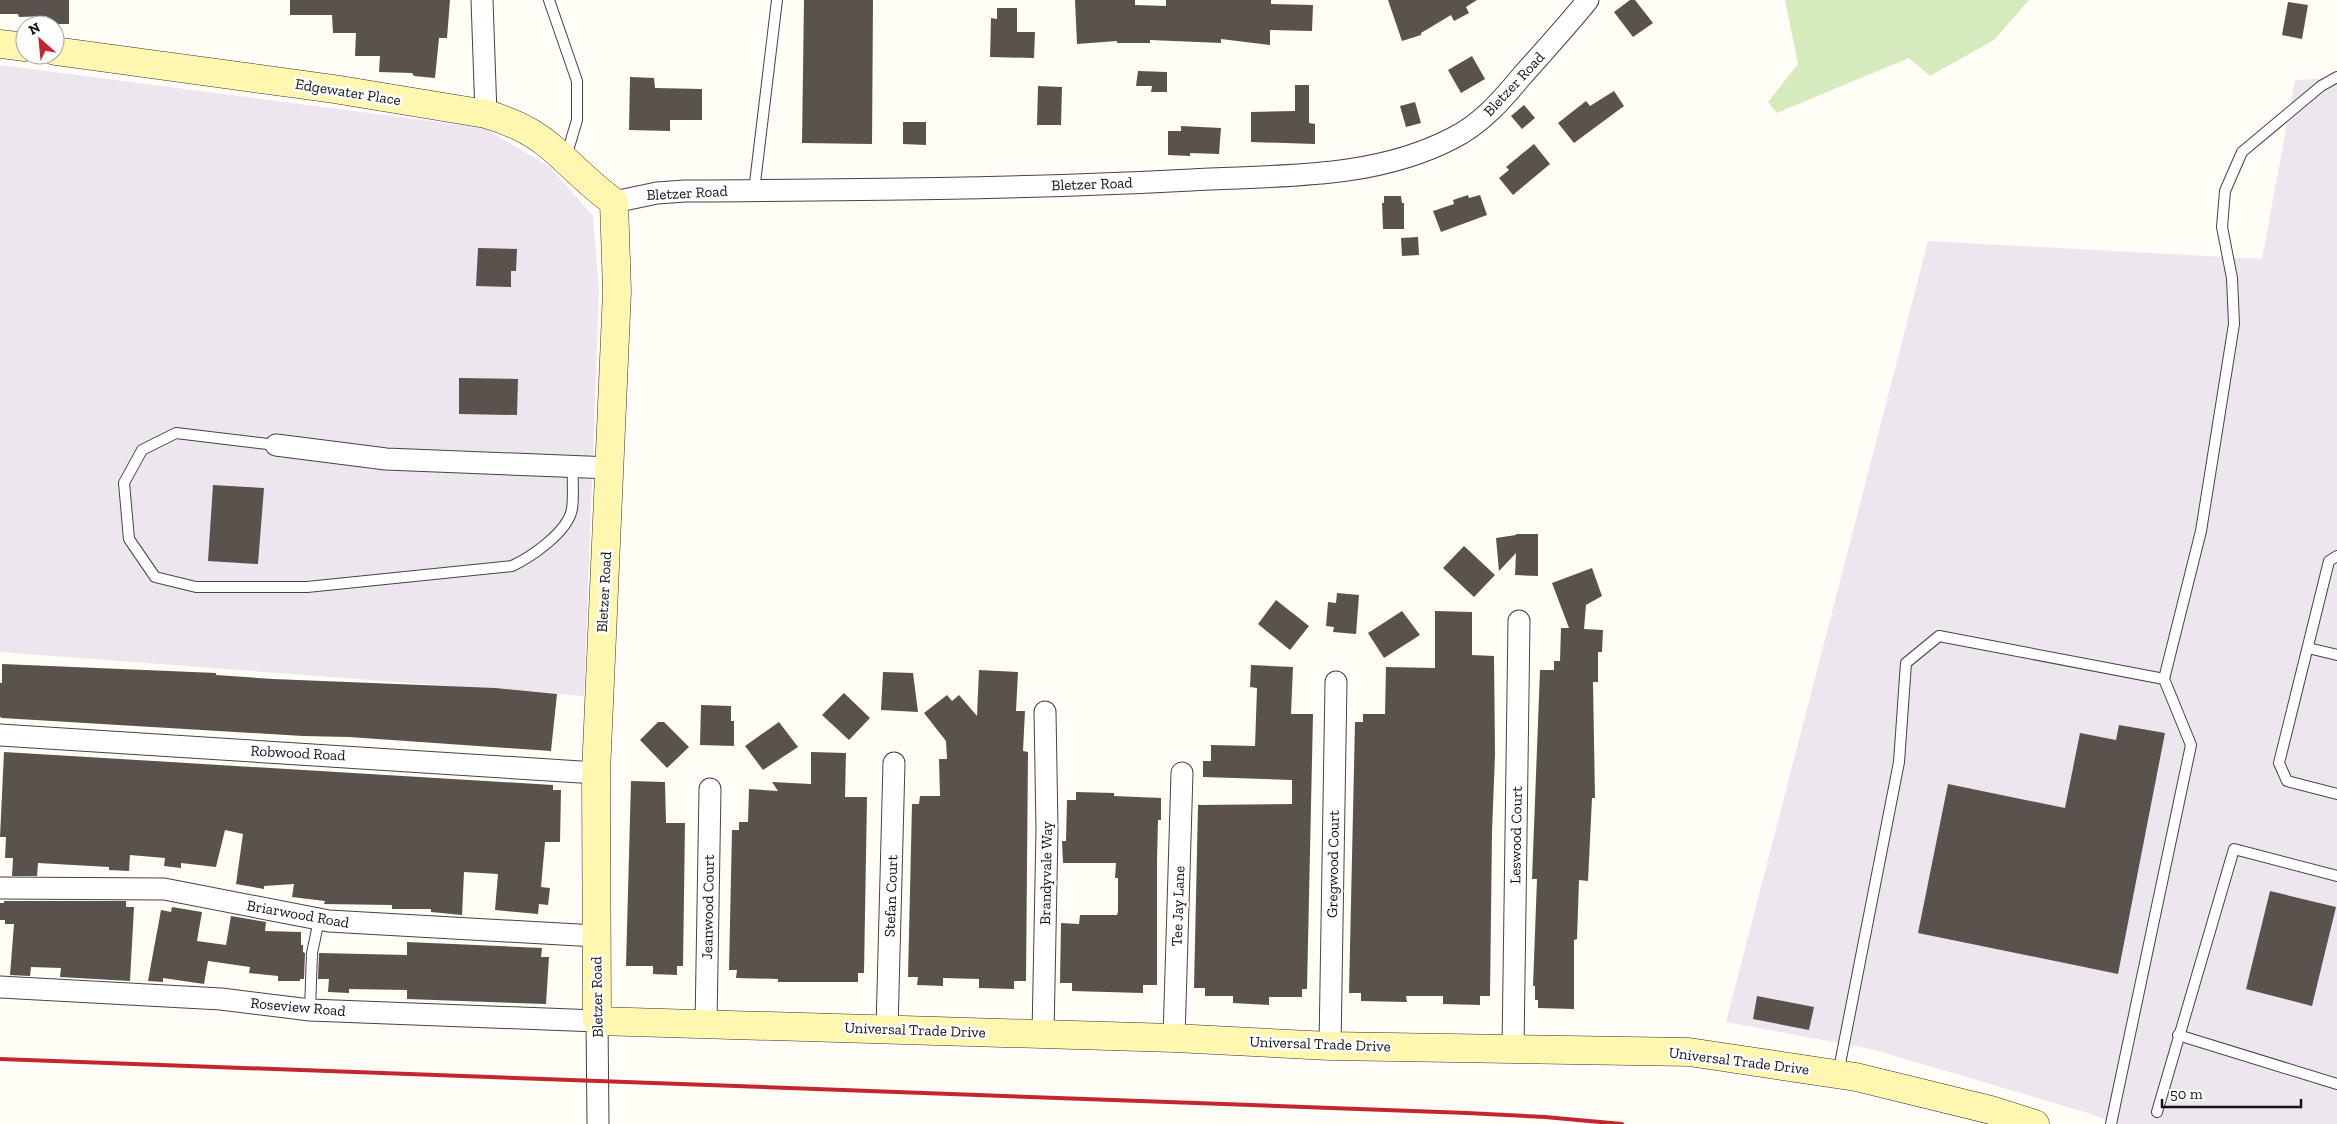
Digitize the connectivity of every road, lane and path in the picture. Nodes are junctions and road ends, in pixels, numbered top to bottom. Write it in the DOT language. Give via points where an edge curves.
graph roads {
  1 [pos="482,0"];
  2 [pos="549,0"];
  3 [pos="777,0"];
  4 [pos="1588,0"];
  5 [pos="0,44"];
  6 [pos="15,46"];
  7 [pos="65,52"];
  8 [pos="2337,77"];
  9 [pos="486,114"];
  10 [pos="566,160"];
  11 [pos="754,191"];
  12 [pos="614,202"];
  13 [pos="276,445"];
  14 [pos="573,466"];
  15 [pos="611,468"];
  16 [pos="2337,556"];
  17 [pos="1519,621"];
  18 [pos="2308,648"];
  19 [pos="2337,656"];
  20 [pos="2164,679"];
  21 [pos="1336,682"];
  22 [pos="1045,712"];
  23 [pos="0,735"];
  24 [pos="894,763"];
  25 [pos="596,773"];
  26 [pos="1182,774"];
  27 [pos="710,789"];
  28 [pos="2337,794"];
  29 [pos="2337,876"];
  30 [pos="0,888"];
  31 [pos="319,920"];
  32 [pos="596,936"];
  33 [pos="0,987"];
  34 [pos="310,1010"];
  35 [pos="597,1020"];
  36 [pos="706,1024"];
  37 [pos="887,1029"];
  38 [pos="1043,1035"];
  39 [pos="2178,1035"];
  40 [pos="1174,1038"];
  41 [pos="1330,1046"];
  42 [pos="1513,1049"];
  43 [pos="1838,1074"];
  44 [pos="2337,1084"];
  45 [pos="2156,1112"];
  46 [pos="598,1124"];
  47 [pos="2035,1124"];
  48 [pos="2111,1124"];
  1 -- 9 [label="street"];
  2 -- 10 [label="lane" via="577,81 577,120"];
  3 -- 11 [label="lane"];
  4 -- 11 [label="street, Bletzer Road" via="1501,102 1480,120 1455,138 1396,161 1309,174 1145,182 934,190"];
  5 -- 6 [label="street"];
  7 -- 9 [label="street, Edgewater Place" via="334,89"];
  8 -- 20 [label="lane" via="2321,86 2242,152 2225,191 2222,228 2232,278 2234,324 2201,531"];
  9 -- 10 [label="street, Edgewater Place" via="525,129"];
  10 -- 12 [label="street, Edgewater Place" via="595,189"];
  11 -- 12 [label="street, Bletzer Road" via="657,192"];
  12 -- 15 [label="street, Bletzer Road" via="617,291"];
  13 -- 14 [label="street" via="386,459"];
  13 -- 14 [label="lane" via="176,433 142,450 124,483 129,539 155,577 196,587 307,588 512,566 528,558 566,525 572,510"];
  14 -- 15 [label="street"];
  15 -- 25 [label="street, Bletzer Road"];
  16 -- 18 [label="lane" via="2329,561"];
  17 -- 42 [label="street, Leswood Court"];
  18 -- 19 [label="lane"];
  18 -- 28 [label="lane" via="2280,763 2287,781"];
  20 -- 43 [label="lane" via="1939,636 1906,663 1899,762"];
  20 -- 48 [label="lane" via="2191,745"];
  21 -- 41 [label="street, Gregwood Court"];
  22 -- 38 [label="street, Brandyvale Way" via="1047,829"];
  23 -- 25 [label="street, Robwood Road"];
  24 -- 37 [label="street, Stefan Court"];
  25 -- 32 [label="street, Bletzer Road"];
  26 -- 40 [label="street, Tee Jay Lane"];
  27 -- 36 [label="street, Jeanwood Court"];
  29 -- 39 [label="lane" via="2234,849"];
  30 -- 31 [label="street, Briarwood Road" via="164,889"];
  31 -- 32 [label="street, Briarwood Road"];
  31 -- 34 [label="lane" via="312,954"];
  32 -- 35 [label="street, Bletzer Road"];
  33 -- 34 [label="street, Roseview Road" via="221,999"];
  34 -- 35 [label="street, Roseview Road"];
  35 -- 36 [label="street, Universal Trade Drive"];
  35 -- 46 [label="street, Bletzer Road"];
  36 -- 37 [label="street, Universal Trade Drive"];
  37 -- 38 [label="street, Universal Trade Drive"];
  38 -- 40 [label="street, Universal Trade Drive"];
  39 -- 44 [label="lane"];
  39 -- 45 [label="lane"];
  40 -- 41 [label="street, Universal Trade Drive"];
  41 -- 42 [label="street, Universal Trade Drive"];
  42 -- 43 [label="street, Universal Trade Drive" via="1689,1052"];
  43 -- 47 [label="street, Universal Trade Drive" via="1991,1110"];
}
